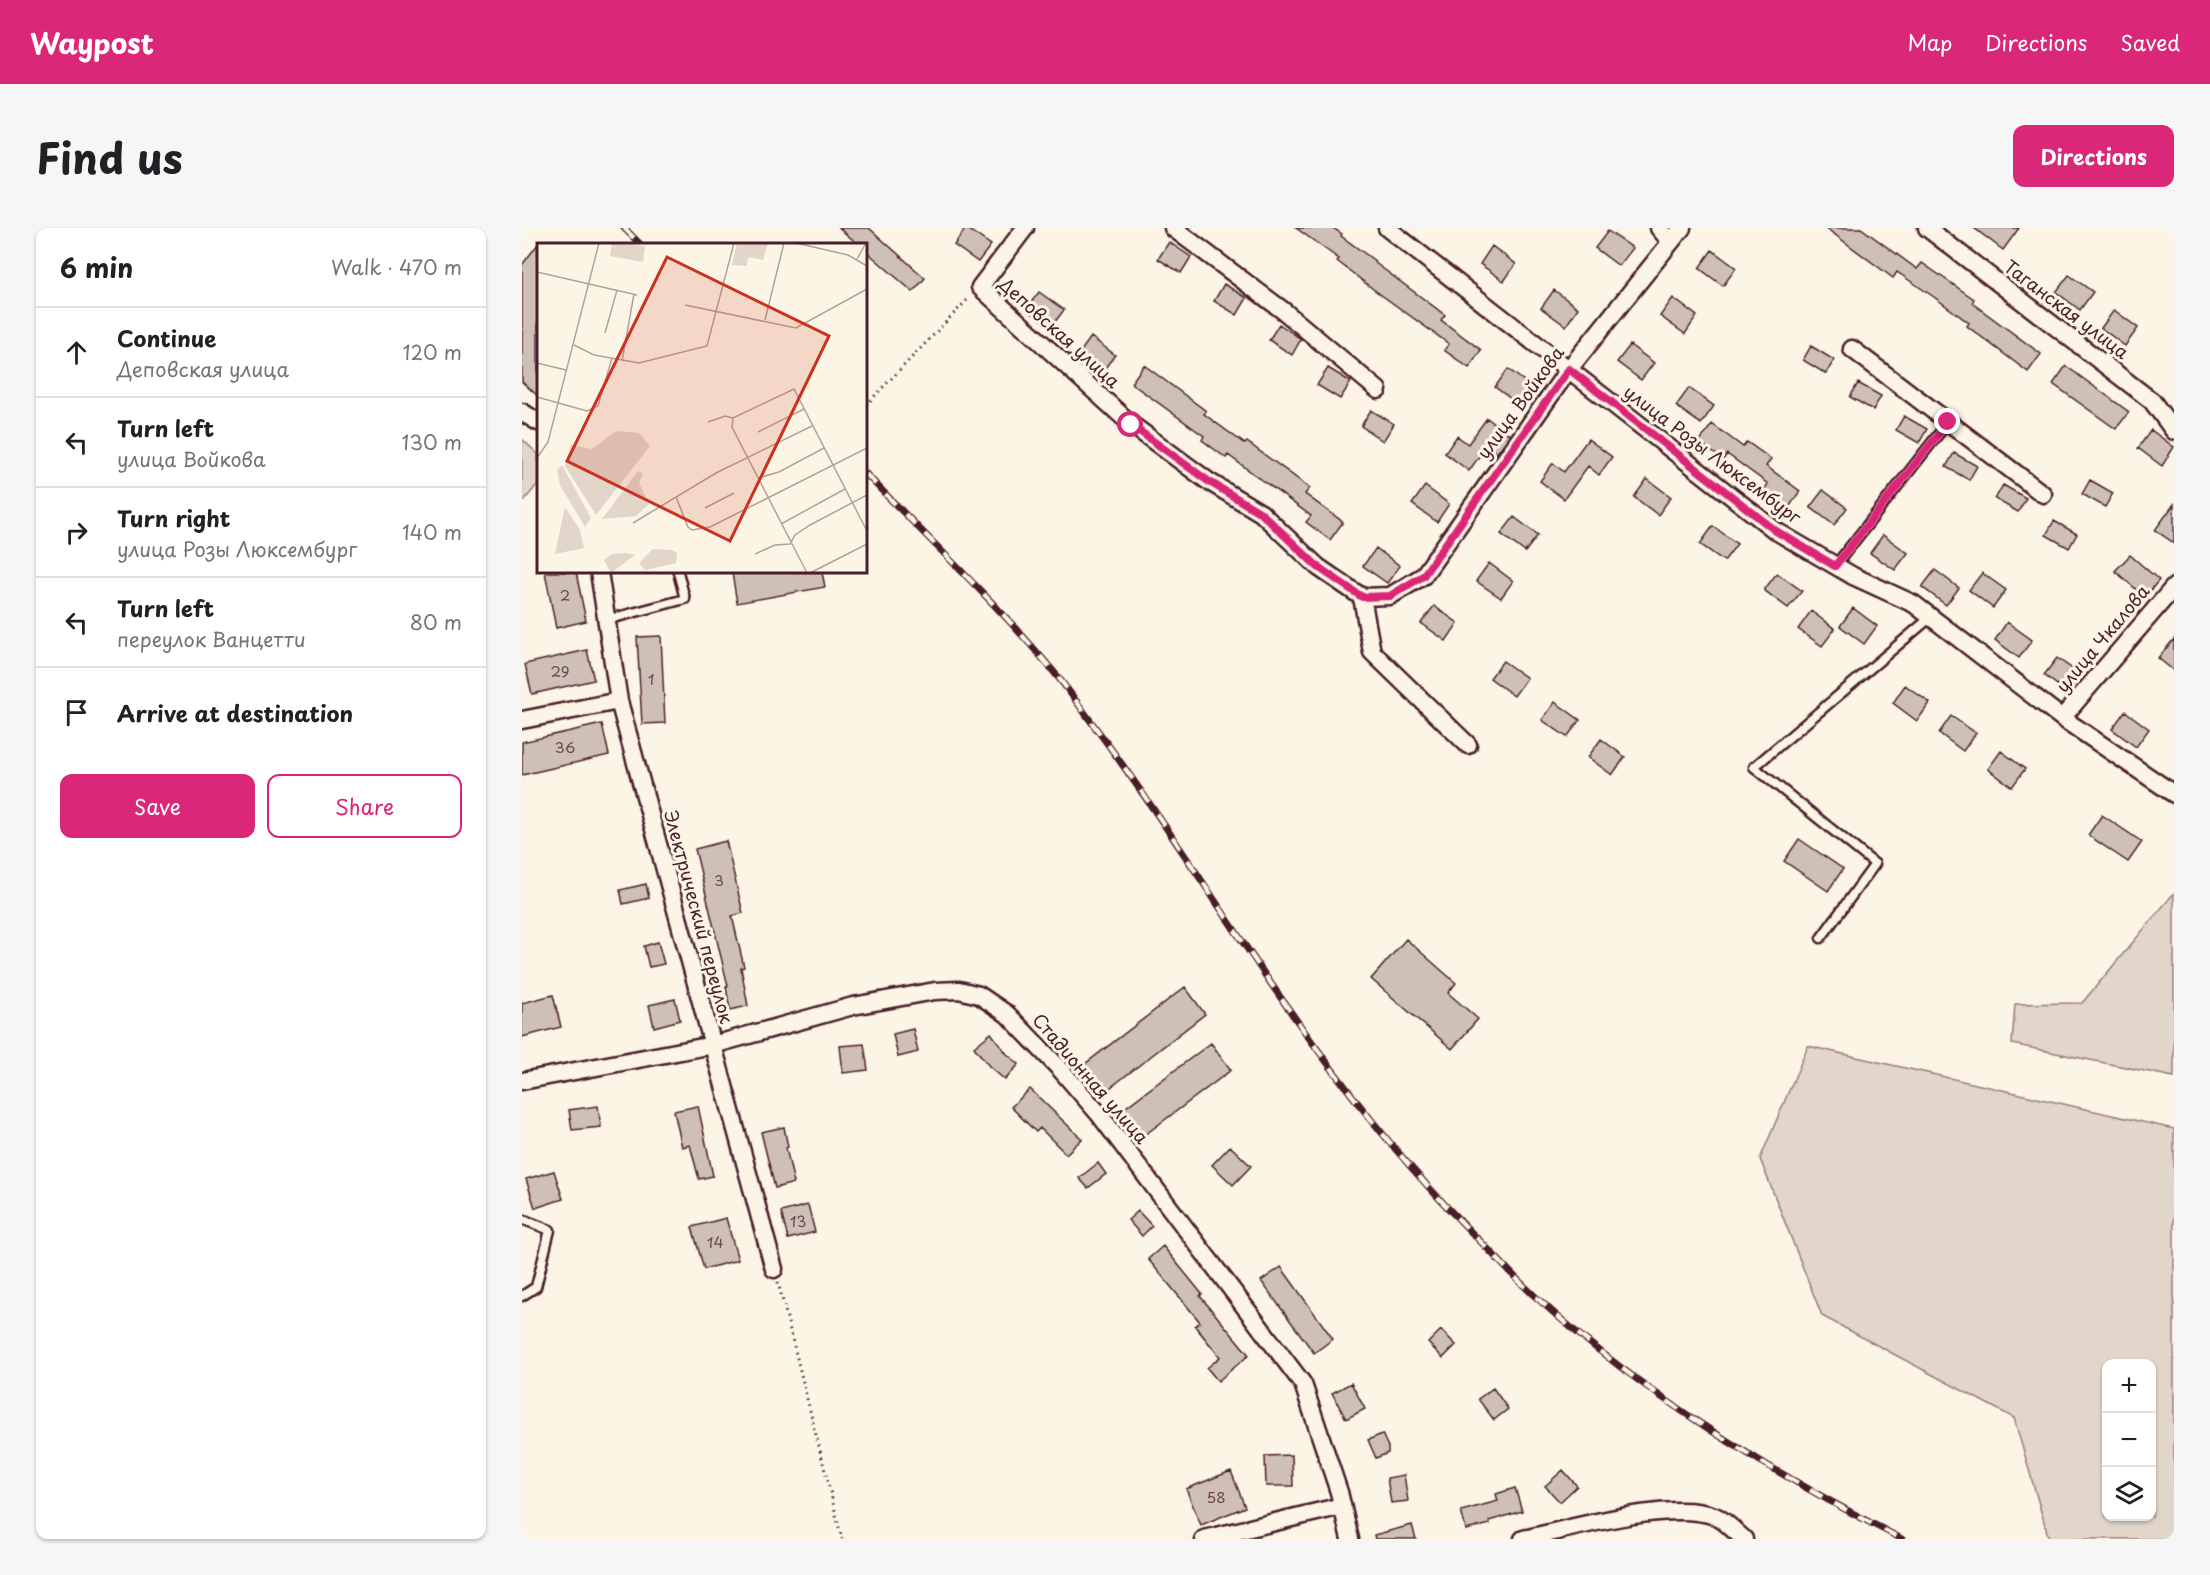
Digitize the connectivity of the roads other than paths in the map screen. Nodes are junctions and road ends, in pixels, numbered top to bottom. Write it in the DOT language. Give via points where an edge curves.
graph roads {
  1 [pos="1025,228"];
  2 [pos="1173,228"];
  3 [pos="1387,228"];
  4 [pos="1659,228"];
  5 [pos="1682,228"];
  6 [pos="1927,228"];
  7 [pos="1671,242"];
  8 [pos="1852,349"];
  9 [pos="1569,369"];
  10 [pos="1378,390"];
  11 [pos="1948,422"];
  12 [pos="2174,431"];
  13 [pos="2043,494"];
  14 [pos="1835,566"];
  15 [pos="599,573"];
  16 [pos="678,573"];
  17 [pos="2174,587"];
  18 [pos="1362,597"];
  19 [pos="1931,617"];
  20 [pos="606,620"];
  21 [pos="619,701"];
  22 [pos="2062,718"];
  23 [pos="522,720"];
  24 [pos="1468,745"];
  25 [pos="2174,794"];
  26 [pos="1821,938"];
  27 [pos="713,1045"];
  28 [pos="522,1081"];
  29 [pos="522,1219"];
  30 [pos="774,1269"];
  31 [pos="522,1296"];
  32 [pos="1342,1506"];
  33 [pos="1204,1539"];
  34 [pos="1350,1539"];
  35 [pos="1523,1539"];
  36 [pos="1744,1539"];
  1 -- 18 [label="street, Деповская улица" via="980,287 1131,425 1208,481 1261,513 1318,567"];
  2 -- 10 [label="street" via="1285,312"];
  3 -- 9 [label="street, улица Розы Люксембург"];
  4 -- 7 [label="street"];
  5 -- 7 [label="street, улица Войкова"];
  6 -- 12 [label="street, Таганская улица" via="2152,400"];
  7 -- 9 [label="street, улица Войкова"];
  8 -- 11 [label="street"];
  9 -- 14 [label="street, улица Розы Люксембург" via="1776,531"];
  9 -- 18 [label="street, улица Войкова" via="1423,576 1390,596"];
  11 -- 13 [label="street"];
  11 -- 14 [label="lane"];
  14 -- 19 [label="street, улица Розы Люксембург" via="1914,604"];
  15 -- 20 [label="street, Электрический переулок"];
  16 -- 20 [label="lane" via="685,599"];
  17 -- 22 [label="street, улица Чкалова"];
  18 -- 24 [label="street" via="1372,652"];
  19 -- 22 [label="street, улица Розы Люксембург"];
  19 -- 26 [label="lane" via="1754,767 1875,864"];
  20 -- 21 [label="street, Электрический переулок"];
  21 -- 23 [label="street"];
  21 -- 27 [label="street, Электрический переулок"];
  22 -- 25 [label="street, улица Розы Люксембург"];
  27 -- 28 [label="street, Стадионная улица"];
  27 -- 30 [label="street, Электрический переулок"];
  27 -- 32 [label="street, Стадионная улица" via="853,1006 935,991 959,990 979,995 1007,1014 1099,1114 1303,1384"];
  29 -- 31 [label="lane" via="550,1230 536,1287"];
  32 -- 33 [label="street"];
  32 -- 34 [label="street, Стадионная улица"];
  35 -- 36 [label="street" via="1678,1510 1716,1516"];
}
